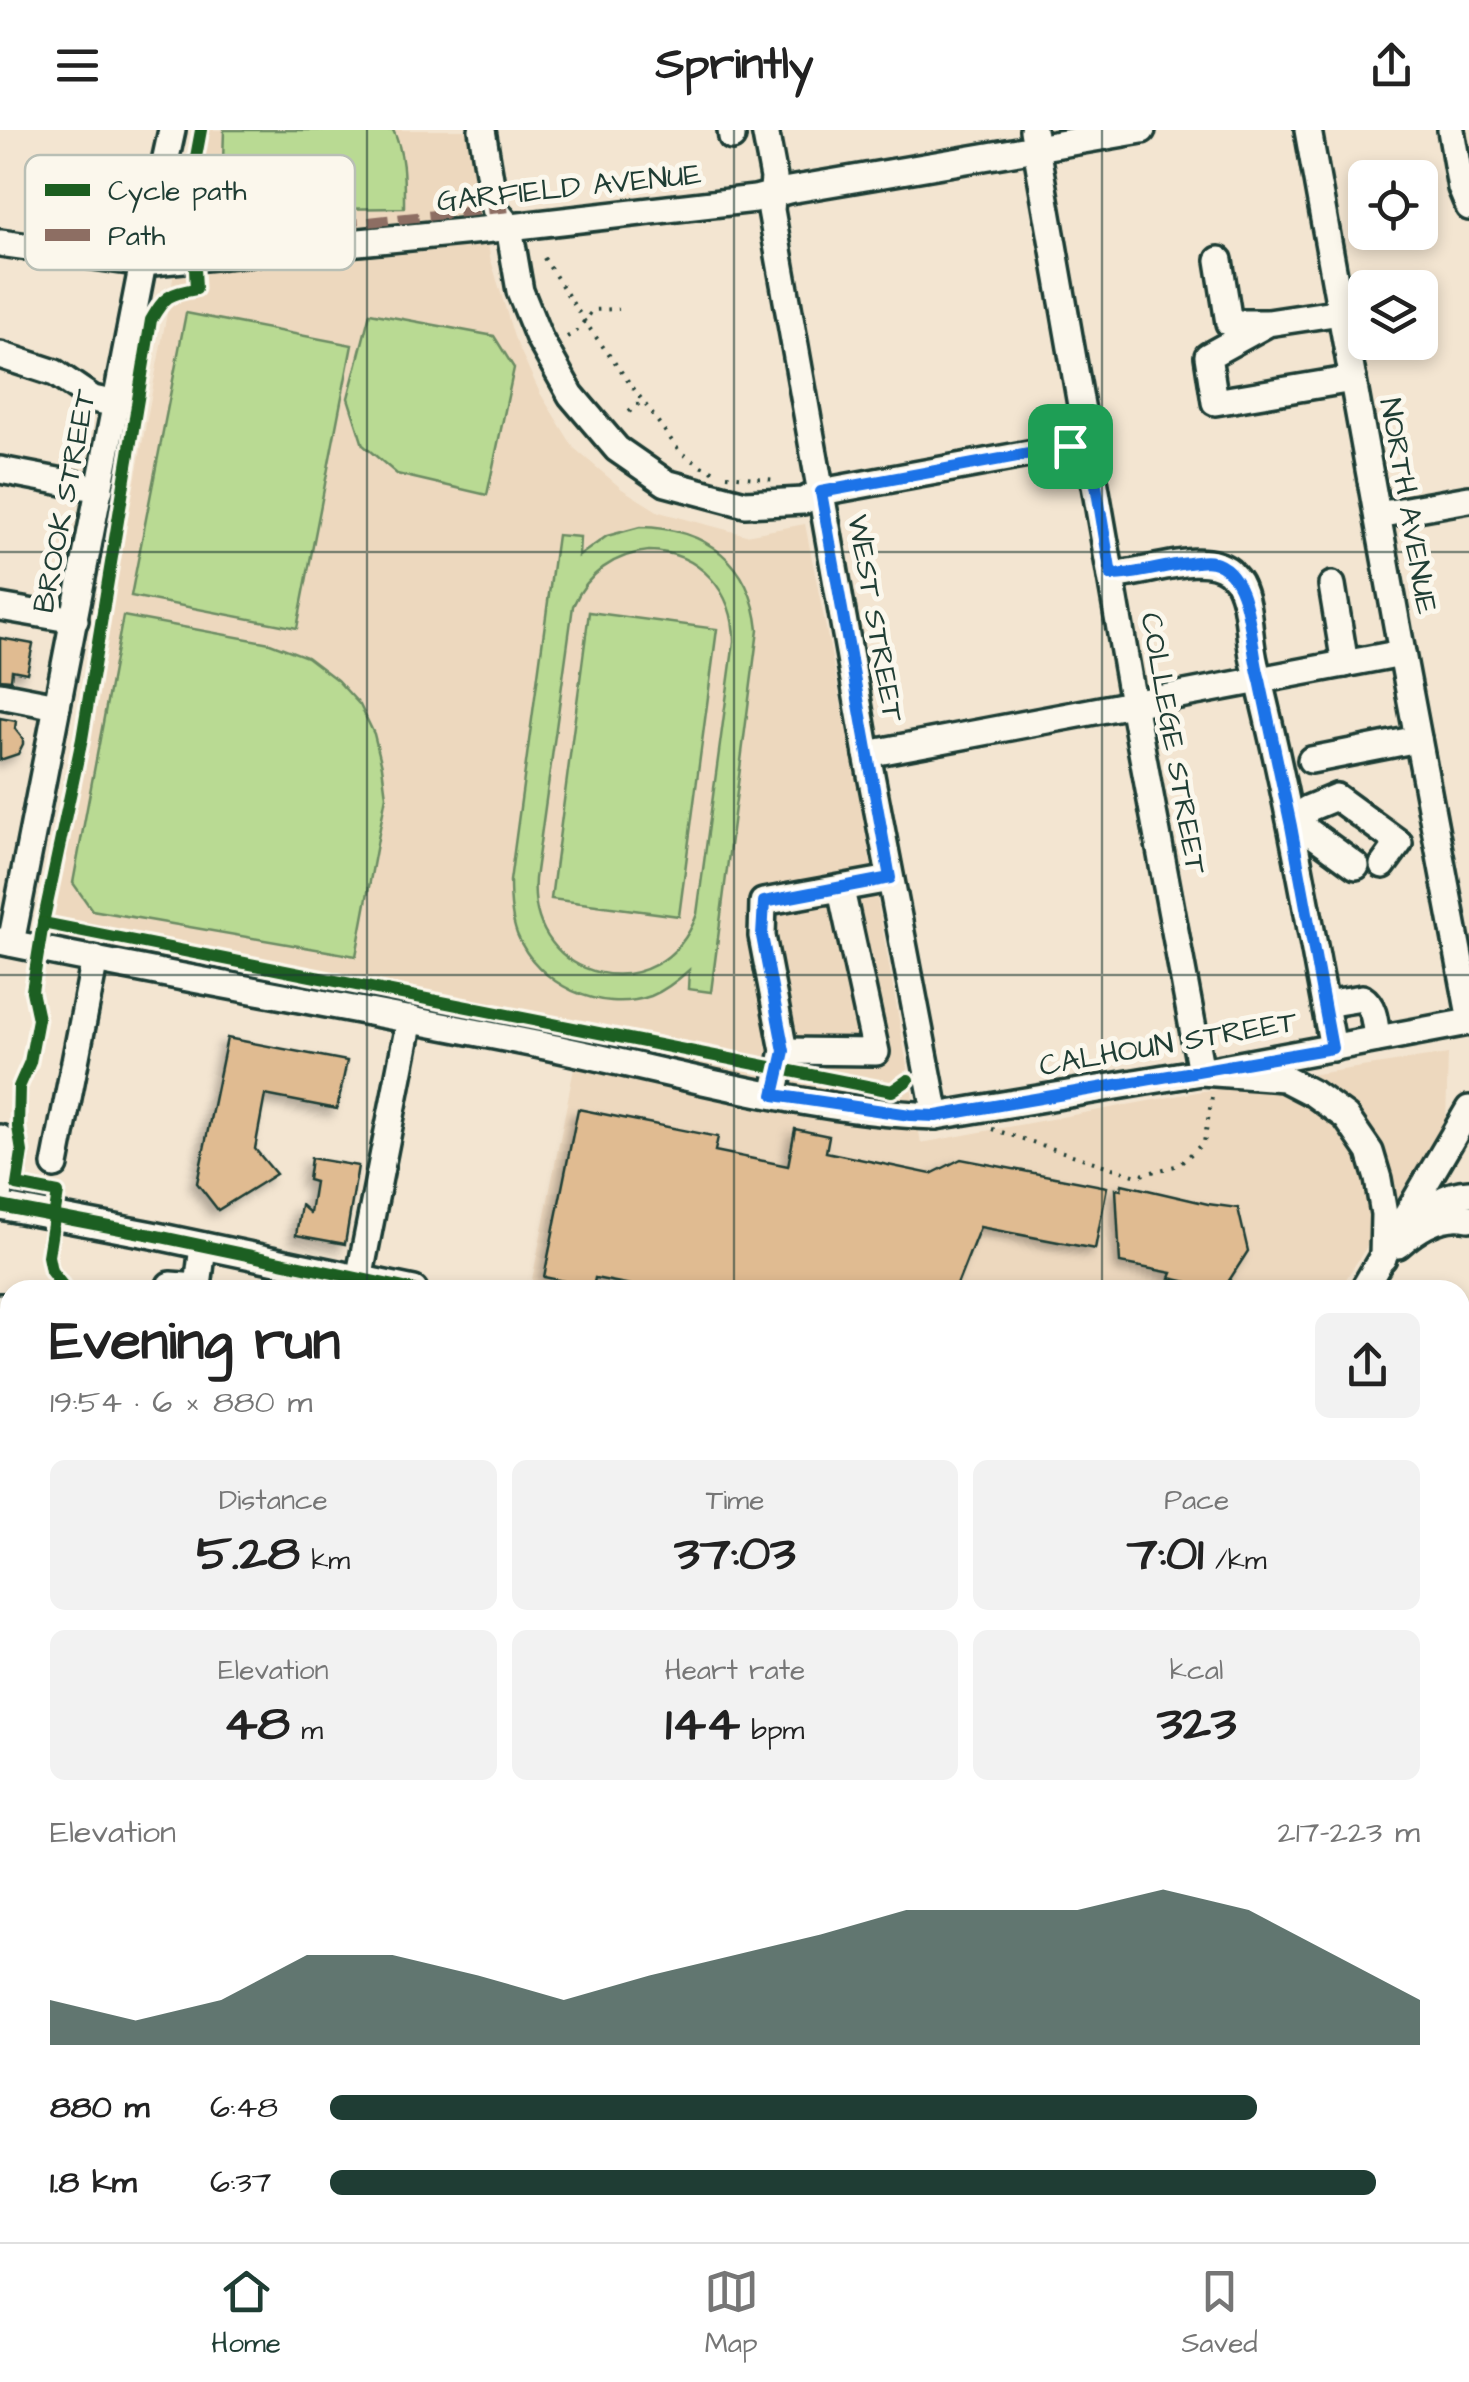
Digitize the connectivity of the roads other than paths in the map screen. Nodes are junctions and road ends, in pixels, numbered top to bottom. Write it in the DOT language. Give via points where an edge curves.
graph roads {
  1 [pos="172,130"];
  2 [pos="482,130"];
  3 [pos="764,130"];
  4 [pos="1142,130"];
  5 [pos="1308,130"];
  6 [pos="1451,130"];
  7 [pos="1034,138"];
  8 [pos="167,155"];
  9 [pos="772,194"];
  10 [pos="1469,207"];
  11 [pos="508,228"];
  12 [pos="0,243"];
  13 [pos="355,243"];
  14 [pos="25,246"];
  15 [pos="1219,260"];
  16 [pos="142,270"];
  17 [pos="1341,312"];
  18 [pos="1268,323"];
  19 [pos="0,354"];
  20 [pos="1353,378"];
  21 [pos="116,404"];
  22 [pos="1089,443"];
  23 [pos="0,470"];
  24 [pos="100,489"];
  25 [pos="821,492"];
  26 [pos="1469,500"];
  27 [pos="1378,515"];
  28 [pos="1111,575"];
  29 [pos="1332,585"];
  30 [pos="0,607"];
  31 [pos="74,620"];
  32 [pos="1402,654"];
  33 [pos="1345,664"];
  34 [pos="1260,680"];
  35 [pos="0,695"];
  36 [pos="1133,703"];
  37 [pos="57,706"];
  38 [pos="1418,739"];
  39 [pos="867,754"];
  40 [pos="1311,760"];
  41 [pos="1296,826"];
  42 [pos="1437,831"];
  43 [pos="1399,843"];
  44 [pos="1383,865"];
  45 [pos="1356,866"];
  46 [pos="890,878"];
  47 [pos="841,890"];
  48 [pos="5,942"];
  49 [pos="95,959"];
  50 [pos="1465,966"];
  51 [pos="1324,1004"];
  52 [pos="1469,1010"];
  53 [pos="410,1019"];
  54 [pos="1469,1022"];
  55 [pos="1378,1039"];
  56 [pos="1332,1048"];
  57 [pos="784,1051"];
  58 [pos="1208,1080"];
  59 [pos="774,1095"];
  60 [pos="1469,1109"];
  61 [pos="936,1116"];
  62 [pos="0,1138"];
  63 [pos="56,1164"];
  64 [pos="0,1191"];
  65 [pos="1469,1193"];
  66 [pos="0,1206"];
  67 [pos="1469,1218"];
  68 [pos="1421,1225"];
  69 [pos="203,1246"];
  70 [pos="1382,1258"];
  71 [pos="205,1280"];
  72 [pos="342,1280"];
  73 [pos="359,1280"];
  74 [pos="1369,1280"];
  1 -- 8 [label="street, BROOK STREET"];
  2 -- 11 [label="street" via="495,209"];
  3 -- 9 [label="street, WEST STREET"];
  4 -- 7 [label="street, GARFIELD AVENUE"];
  5 -- 17 [label="street, NORTH AVENUE"];
  6 -- 10 [label="street"];
  7 -- 9 [label="street, GARFIELD AVENUE"];
  7 -- 22 [label="street, COLLEGE STREET"];
  9 -- 11 [label="street, GARFIELD AVENUE"];
  9 -- 25 [label="street, WEST STREET"];
  11 -- 13 [label="street, GARFIELD AVENUE"];
  11 -- 25 [label="street" via="520,291 539,338 571,395 617,449 666,483 745,504"];
  12 -- 14 [label="street, GARFIELD AVENUE"];
  15 -- 18 [label="street" via="1229,323"];
  16 -- 21 [label="street, BROOK STREET"];
  17 -- 18 [label="street"];
  17 -- 20 [label="street, NORTH AVENUE"];
  18 -- 20 [label="street" via="1208,356 1215,402"];
  19 -- 21 [label="street"];
  20 -- 27 [label="street, NORTH AVENUE"];
  21 -- 24 [label="street, BROOK STREET"];
  22 -- 25 [label="street"];
  22 -- 28 [label="street, COLLEGE STREET"];
  23 -- 24 [label="street"];
  24 -- 31 [label="street, BROOK STREET"];
  25 -- 39 [label="street, WEST STREET"];
  26 -- 27 [label="street"];
  27 -- 32 [label="street, NORTH AVENUE"];
  28 -- 34 [label="street" via="1188,563 1212,562 1228,570 1239,582"];
  28 -- 36 [label="street, COLLEGE STREET"];
  29 -- 33 [label="street"];
  30 -- 31 [label="street"];
  31 -- 37 [label="street, BROOK STREET"];
  32 -- 33 [label="street"];
  32 -- 38 [label="street, NORTH AVENUE"];
  33 -- 34 [label="street"];
  34 -- 36 [label="street"];
  34 -- 41 [label="street"];
  35 -- 37 [label="street"];
  36 -- 39 [label="street"];
  36 -- 58 [label="street, COLLEGE STREET"];
  37 -- 48 [label="street, BROOK STREET"];
  38 -- 40 [label="street"];
  38 -- 42 [label="street, NORTH AVENUE"];
  39 -- 46 [label="street, WEST STREET"];
  41 -- 43 [label="street" via="1307,809 1336,797"];
  41 -- 45 [label="street"];
  41 -- 51 [label="street"];
  42 -- 43 [label="street"];
  42 -- 50 [label="street, NORTH AVENUE"];
  43 -- 44 [label="street"];
  46 -- 47 [label="street"];
  46 -- 61 [label="street, WEST STREET"];
  47 -- 57 [label="street" via="764,902 762,936"];
  47 -- 57 [label="street" via="876,1052"];
  48 -- 49 [label="street, CALHOUN STREET"];
  49 -- 53 [label="street, CALHOUN STREET"];
  49 -- 63 [label="street"];
  50 -- 52 [label="street, NORTH AVENUE"];
  51 -- 55 [label="street" via="1367,1001"];
  51 -- 56 [label="street"];
  53 -- 59 [label="street, CALHOUN STREET"];
  53 -- 73 [label="street"];
  54 -- 55 [label="street, CALHOUN STREET"];
  55 -- 56 [label="street, CALHOUN STREET"];
  56 -- 58 [label="street, CALHOUN STREET"];
  57 -- 59 [label="street"];
  58 -- 61 [label="street, CALHOUN STREET"];
  58 -- 70 [label="street" via="1283,1078 1346,1117 1370,1152 1378,1180"];
  59 -- 61 [label="street, CALHOUN STREET"];
  60 -- 70 [label="street"];
  62 -- 64 [label="street" via="7,1153"];
  65 -- 68 [label="street" via="1441,1200"];
  66 -- 69 [label="street"];
  67 -- 68 [label="street"];
  68 -- 70 [label="street"];
  69 -- 71 [label="street"];
  69 -- 72 [label="street"];
  70 -- 74 [label="street"];
}
